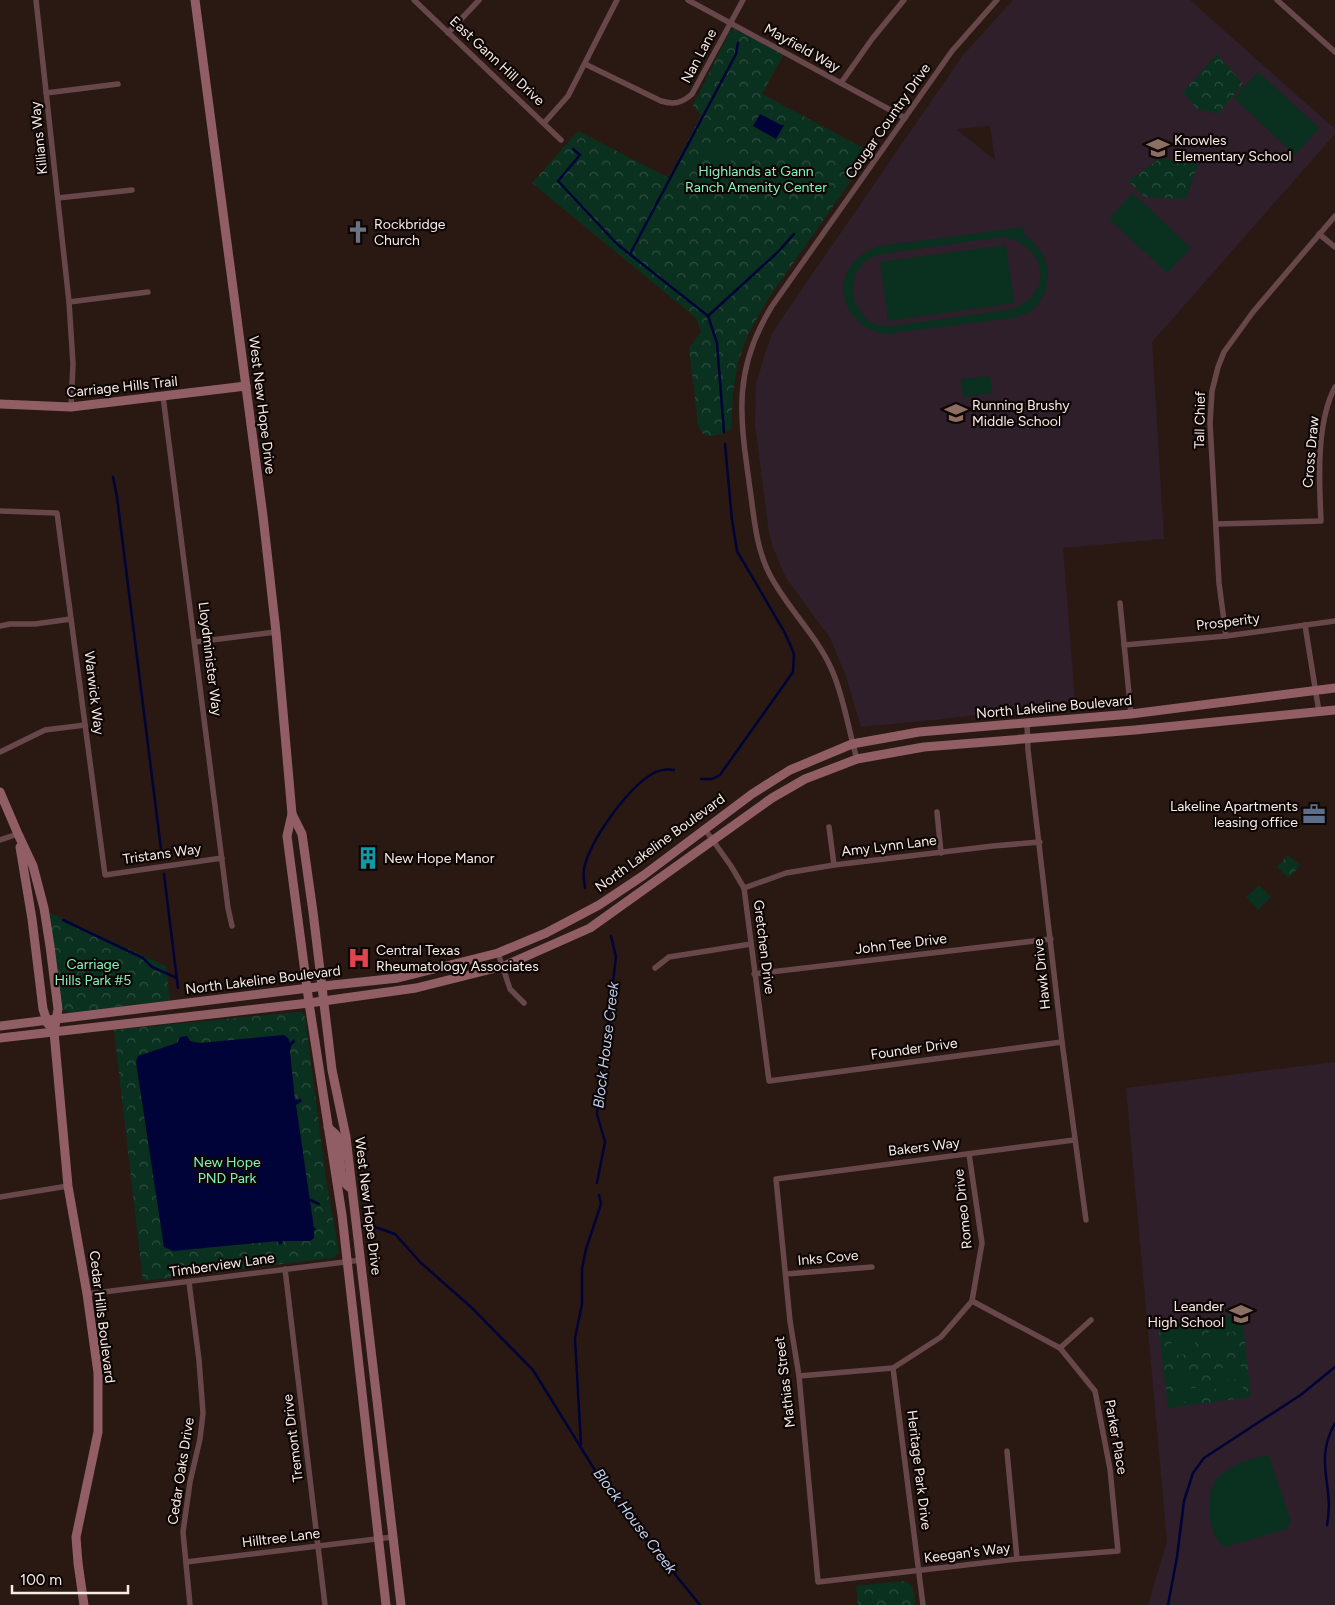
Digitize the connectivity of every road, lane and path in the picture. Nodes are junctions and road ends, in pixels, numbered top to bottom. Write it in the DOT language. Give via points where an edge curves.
graph roads {
  1 [pos="36,0"];
  2 [pos="195,0"];
  3 [pos="414,0"];
  4 [pos="479,0"];
  5 [pos="617,0"];
  6 [pos="688,0"];
  7 [pos="743,0"];
  8 [pos="904,0"];
  9 [pos="997,0"];
  10 [pos="1277,0"];
  11 [pos="731,23"];
  12 [pos="448,33"];
  13 [pos="1334,50"];
  14 [pos="585,64"];
  15 [pos="842,83"];
  16 [pos="118,84"];
  17 [pos="46,93"];
  18 [pos="905,118"];
  19 [pos="544,123"];
  20 [pos="561,140"];
  21 [pos="132,190"];
  22 [pos="58,198"];
  23 [pos="1335,216"];
  24 [pos="1319,234"];
  25 [pos="1335,247"];
  26 [pos="148,292"];
  27 [pos="69,302"];
  28 [pos="246,386"];
  29 [pos="1335,387"];
  30 [pos="163,396"];
  31 [pos="0,404"];
  32 [pos="71,407"];
  33 [pos="0,511"];
  34 [pos="1216,524"];
  35 [pos="1120,603"];
  36 [pos="72,619"];
  37 [pos="1335,621"];
  38 [pos="1305,624"];
  39 [pos="0,626"];
  40 [pos="276,632"];
  41 [pos="1226,636"];
  42 [pos="195,642"];
  43 [pos="1124,645"];
  44 [pos="1335,688"];
  45 [pos="1315,690"];
  46 [pos="1335,710"];
  47 [pos="1320,712"];
  48 [pos="1131,714"];
  49 [pos="1027,724"];
  50 [pos="85,725"];
  51 [pos="1028,737"];
  52 [pos="852,744"];
  53 [pos="0,752"];
  54 [pos="857,758"];
  55 [pos="0,792"];
  56 [pos="937,812"];
  57 [pos="292,814"];
  58 [pos="829,827"];
  59 [pos="704,828"];
  60 [pos="18,834"];
  61 [pos="0,840"];
  62 [pos="712,841"];
  63 [pos="1040,842"];
  64 [pos="941,853"];
  65 [pos="222,858"];
  66 [pos="834,865"];
  67 [pos="105,875"];
  68 [pos="744,888"];
  69 [pos="232,926"];
  70 [pos="1050,939"];
  71 [pos="751,944"];
  72 [pos="498,953"];
  73 [pos="504,966"];
  74 [pos="655,968"];
  75 [pos="754,974"];
  76 [pos="322,987"];
  77 [pos="307,988"];
  78 [pos="324,1001"];
  79 [pos="309,1003"];
  80 [pos="524,1003"];
  81 [pos="56,1019"];
  82 [pos="46,1020"];
  83 [pos="0,1026"];
  84 [pos="54,1032"];
  85 [pos="0,1038"];
  86 [pos="1062,1042"];
  87 [pos="769,1081"];
  88 [pos="327,1127"];
  89 [pos="1074,1140"];
  90 [pos="969,1154"];
  91 [pos="776,1179"];
  92 [pos="68,1186"];
  93 [pos="0,1188"];
  94 [pos="352,1189"];
  95 [pos="0,1197"];
  96 [pos="1086,1220"];
  97 [pos="361,1260"];
  98 [pos="346,1262"];
  99 [pos="872,1267"];
  100 [pos="285,1269"];
  101 [pos="786,1274"];
  102 [pos="189,1282"];
  103 [pos="87,1294"];
  104 [pos="972,1301"];
  105 [pos="1091,1320"];
  106 [pos="1060,1348"];
  107 [pos="893,1368"];
  108 [pos="798,1376"];
  109 [pos="1007,1451"];
  110 [pos="394,1537"];
  111 [pos="379,1539"];
  112 [pos="319,1546"];
  113 [pos="1118,1551"];
  114 [pos="1017,1560"];
  115 [pos="186,1562"];
  116 [pos="920,1571"];
  117 [pos="818,1582"];
  118 [pos="84,1605"];
  119 [pos="190,1605"];
  120 [pos="325,1605"];
  121 [pos="386,1605"];
  122 [pos="401,1605"];
  123 [pos="923,1605"];
  1 -- 17 [label="street, Killians Way"];
  2 -- 28 [label="main road, West New Hope Drive"];
  3 -- 12 [label="street, East Gann Hill Drive"];
  4 -- 12 [label="street"];
  5 -- 14 [label="street"];
  6 -- 11 [label="street, Mayfield Way"];
  7 -- 11 [label="street, Nan Lane"];
  8 -- 15 [label="street"];
  9 -- 18 [label="street, Cougar Country Drive" via="952,51"];
  10 -- 13 [label="street"];
  11 -- 14 [label="street, Nan Lane" via="692,94 678,103 662,101"];
  11 -- 15 [label="street, Mayfield Way"];
  12 -- 19 [label="street, East Gann Hill Drive"];
  14 -- 19 [label="street" via="568,96"];
  15 -- 18 [label="street, Mayfield Way"];
  16 -- 17 [label="street"];
  17 -- 22 [label="street, Killians Way"];
  18 -- 52 [label="street, Cougar Country Drive" via="763,320 748,356 741,390 742,435 762,554 778,588 826,659"];
  19 -- 20 [label="street, East Gann Hill Drive"];
  21 -- 22 [label="street"];
  22 -- 27 [label="street, Killians Way"];
  23 -- 24 [label="street, Tall Chief"];
  24 -- 25 [label="street"];
  24 -- 34 [label="street, Tall Chief" via="1253,312 1224,352 1218,367 1210,422"];
  26 -- 27 [label="street"];
  27 -- 32 [label="street, Killians Way" via="73,364"];
  28 -- 30 [label="main road, Carriage Hills Trail"];
  28 -- 40 [label="main road, West New Hope Drive"];
  29 -- 34 [label="street, Cross Draw" via="1324,423 1319,477 1321,520"];
  30 -- 32 [label="main road, Carriage Hills Trail"];
  30 -- 42 [label="street, Lloydminister Way"];
  31 -- 32 [label="main road, Carriage Hills Trail"];
  33 -- 36 [label="street, Warwick Way" via="57,514"];
  34 -- 41 [label="street, Tall Chief"];
  35 -- 43 [label="street"];
  36 -- 39 [label="street"];
  36 -- 50 [label="street, Warwick Way"];
  37 -- 38 [label="street, Prosperity"];
  38 -- 41 [label="street, Prosperity"];
  38 -- 45 [label="street"];
  40 -- 42 [label="street"];
  40 -- 57 [label="main road, West New Hope Drive"];
  41 -- 43 [label="street, Prosperity"];
  42 -- 65 [label="street, Lloydminister Way"];
  43 -- 48 [label="street"];
  44 -- 45 [label="main road, North Lakeline Boulevard"];
  45 -- 47 [label="street"];
  45 -- 48 [label="main road, North Lakeline Boulevard"];
  46 -- 47 [label="main road, North Lakeline Boulevard"];
  47 -- 51 [label="main road, North Lakeline Boulevard"];
  48 -- 49 [label="main road, North Lakeline Boulevard"];
  49 -- 51 [label="street, Hawk Drive"];
  49 -- 52 [label="main road, North Lakeline Boulevard" via="920,732"];
  50 -- 53 [label="street" via="45,730"];
  50 -- 67 [label="street, Warwick Way"];
  51 -- 54 [label="main road, North Lakeline Boulevard" via="924,747"];
  51 -- 63 [label="street, Hawk Drive"];
  52 -- 54 [label="street, Cougar Country Drive"];
  52 -- 59 [label="main road, North Lakeline Boulevard" via="790,770"];
  54 -- 62 [label="main road, North Lakeline Boulevard" via="772,798"];
  55 -- 60 [label="main road, Cedar Hills Boulevard"];
  56 -- 64 [label="street"];
  57 -- 76 [label="main road, West New Hope Drive" via="302,834"];
  57 -- 77 [label="main road, West New Hope Drive" via="287,836"];
  58 -- 66 [label="street"];
  59 -- 62 [label="street, Gretchen Drive"];
  59 -- 72 [label="main road, North Lakeline Boulevard" via="599,905"];
  60 -- 61 [label="street"];
  60 -- 81 [label="main road, Cedar Hills Boulevard" via="33,866 44,908 58,1009"];
  60 -- 82 [label="main road, Cedar Hills Boulevard"];
  62 -- 68 [label="street, Gretchen Drive"];
  62 -- 73 [label="main road, North Lakeline Boulevard" via="590,928"];
  63 -- 64 [label="street, Amy Lynn Lane"];
  63 -- 70 [label="street, Hawk Drive"];
  64 -- 66 [label="street, Amy Lynn Lane"];
  65 -- 67 [label="street, Tristans Way"];
  65 -- 69 [label="street, Lloydminister Way"];
  66 -- 68 [label="street, Amy Lynn Lane" via="786,872"];
  68 -- 71 [label="street, Gretchen Drive"];
  70 -- 75 [label="street, John Tee Drive"];
  70 -- 86 [label="street, Hawk Drive"];
  71 -- 74 [label="street" via="669,957"];
  71 -- 75 [label="street, Gretchen Drive"];
  72 -- 73 [label="street"];
  72 -- 76 [label="main road, North Lakeline Boulevard" via="398,978"];
  73 -- 78 [label="main road, North Lakeline Boulevard" via="416,988"];
  73 -- 80 [label="street" via="510,989"];
  75 -- 87 [label="street, Gretchen Drive"];
  76 -- 77 [label="main road, North Lakeline Boulevard"];
  76 -- 78 [label="main road, West New Hope Drive"];
  77 -- 79 [label="main road, West New Hope Drive"];
  77 -- 81 [label="main road, North Lakeline Boulevard"];
  78 -- 79 [label="main road, North Lakeline Boulevard"];
  78 -- 94 [label="main road, West New Hope Drive"];
  79 -- 84 [label="main road, North Lakeline Boulevard"];
  79 -- 88 [label="main road, West New Hope Drive"];
  81 -- 82 [label="main road, North Lakeline Boulevard"];
  81 -- 84 [label="main road, Cedar Hills Boulevard"];
  82 -- 83 [label="main road, North Lakeline Boulevard"];
  82 -- 84 [label="main road, Cedar Hills Boulevard"];
  84 -- 85 [label="main road, North Lakeline Boulevard"];
  84 -- 92 [label="main road, Cedar Hills Boulevard"];
  86 -- 87 [label="street, Founder Drive"];
  86 -- 89 [label="street, Hawk Drive"];
  88 -- 94 [label="main road" via="337,1136 343,1179"];
  88 -- 98 [label="main road, West New Hope Drive" via="342,1215"];
  89 -- 90 [label="street, Bakers Way"];
  89 -- 96 [label="street, Hawk Drive"];
  90 -- 91 [label="street, Bakers Way"];
  90 -- 104 [label="street, Romeo Drive" via="982,1243"];
  91 -- 101 [label="street, Mathias Street"];
  92 -- 95 [label="street"];
  92 -- 103 [label="main road, Cedar Hills Boulevard"];
  93 -- 95 [label="street"];
  94 -- 97 [label="main road, West New Hope Drive"];
  97 -- 98 [label="street, Timberview Lane"];
  97 -- 110 [label="main road, West New Hope Drive"];
  98 -- 100 [label="street, Timberview Lane"];
  98 -- 111 [label="main road, West New Hope Drive"];
  99 -- 101 [label="street, Inks Cove"];
  100 -- 102 [label="street, Timberview Lane"];
  100 -- 112 [label="street, Tremont Drive"];
  101 -- 108 [label="street, Mathias Street"];
  102 -- 103 [label="street, Timberview Lane"];
  102 -- 115 [label="street, Cedar Oaks Drive" via="203,1413 183,1532"];
  103 -- 118 [label="main road, Cedar Hills Boulevard" via="98,1374 98,1432 76,1537"];
  104 -- 106 [label="street, Parker Place"];
  104 -- 107 [label="street" via="941,1337"];
  105 -- 106 [label="street"];
  106 -- 113 [label="street, Parker Place" via="1095,1391 1110,1469"];
  107 -- 108 [label="street"];
  107 -- 116 [label="street, Heritage Park Drive"];
  108 -- 117 [label="street, Mathias Street"];
  109 -- 114 [label="street"];
  110 -- 111 [label="street, Hilltree Lane"];
  110 -- 122 [label="main road, West New Hope Drive"];
  111 -- 112 [label="street, Hilltree Lane"];
  111 -- 121 [label="main road, West New Hope Drive"];
  112 -- 115 [label="street, Hilltree Lane"];
  112 -- 120 [label="street, Tremont Drive"];
  113 -- 114 [label="street, Keegan's Way"];
  114 -- 116 [label="street, Keegan's Way"];
  115 -- 119 [label="street, Cedar Oaks Drive"];
  116 -- 117 [label="street, Keegan's Way"];
  116 -- 123 [label="street, Heritage Park Drive"];
}
